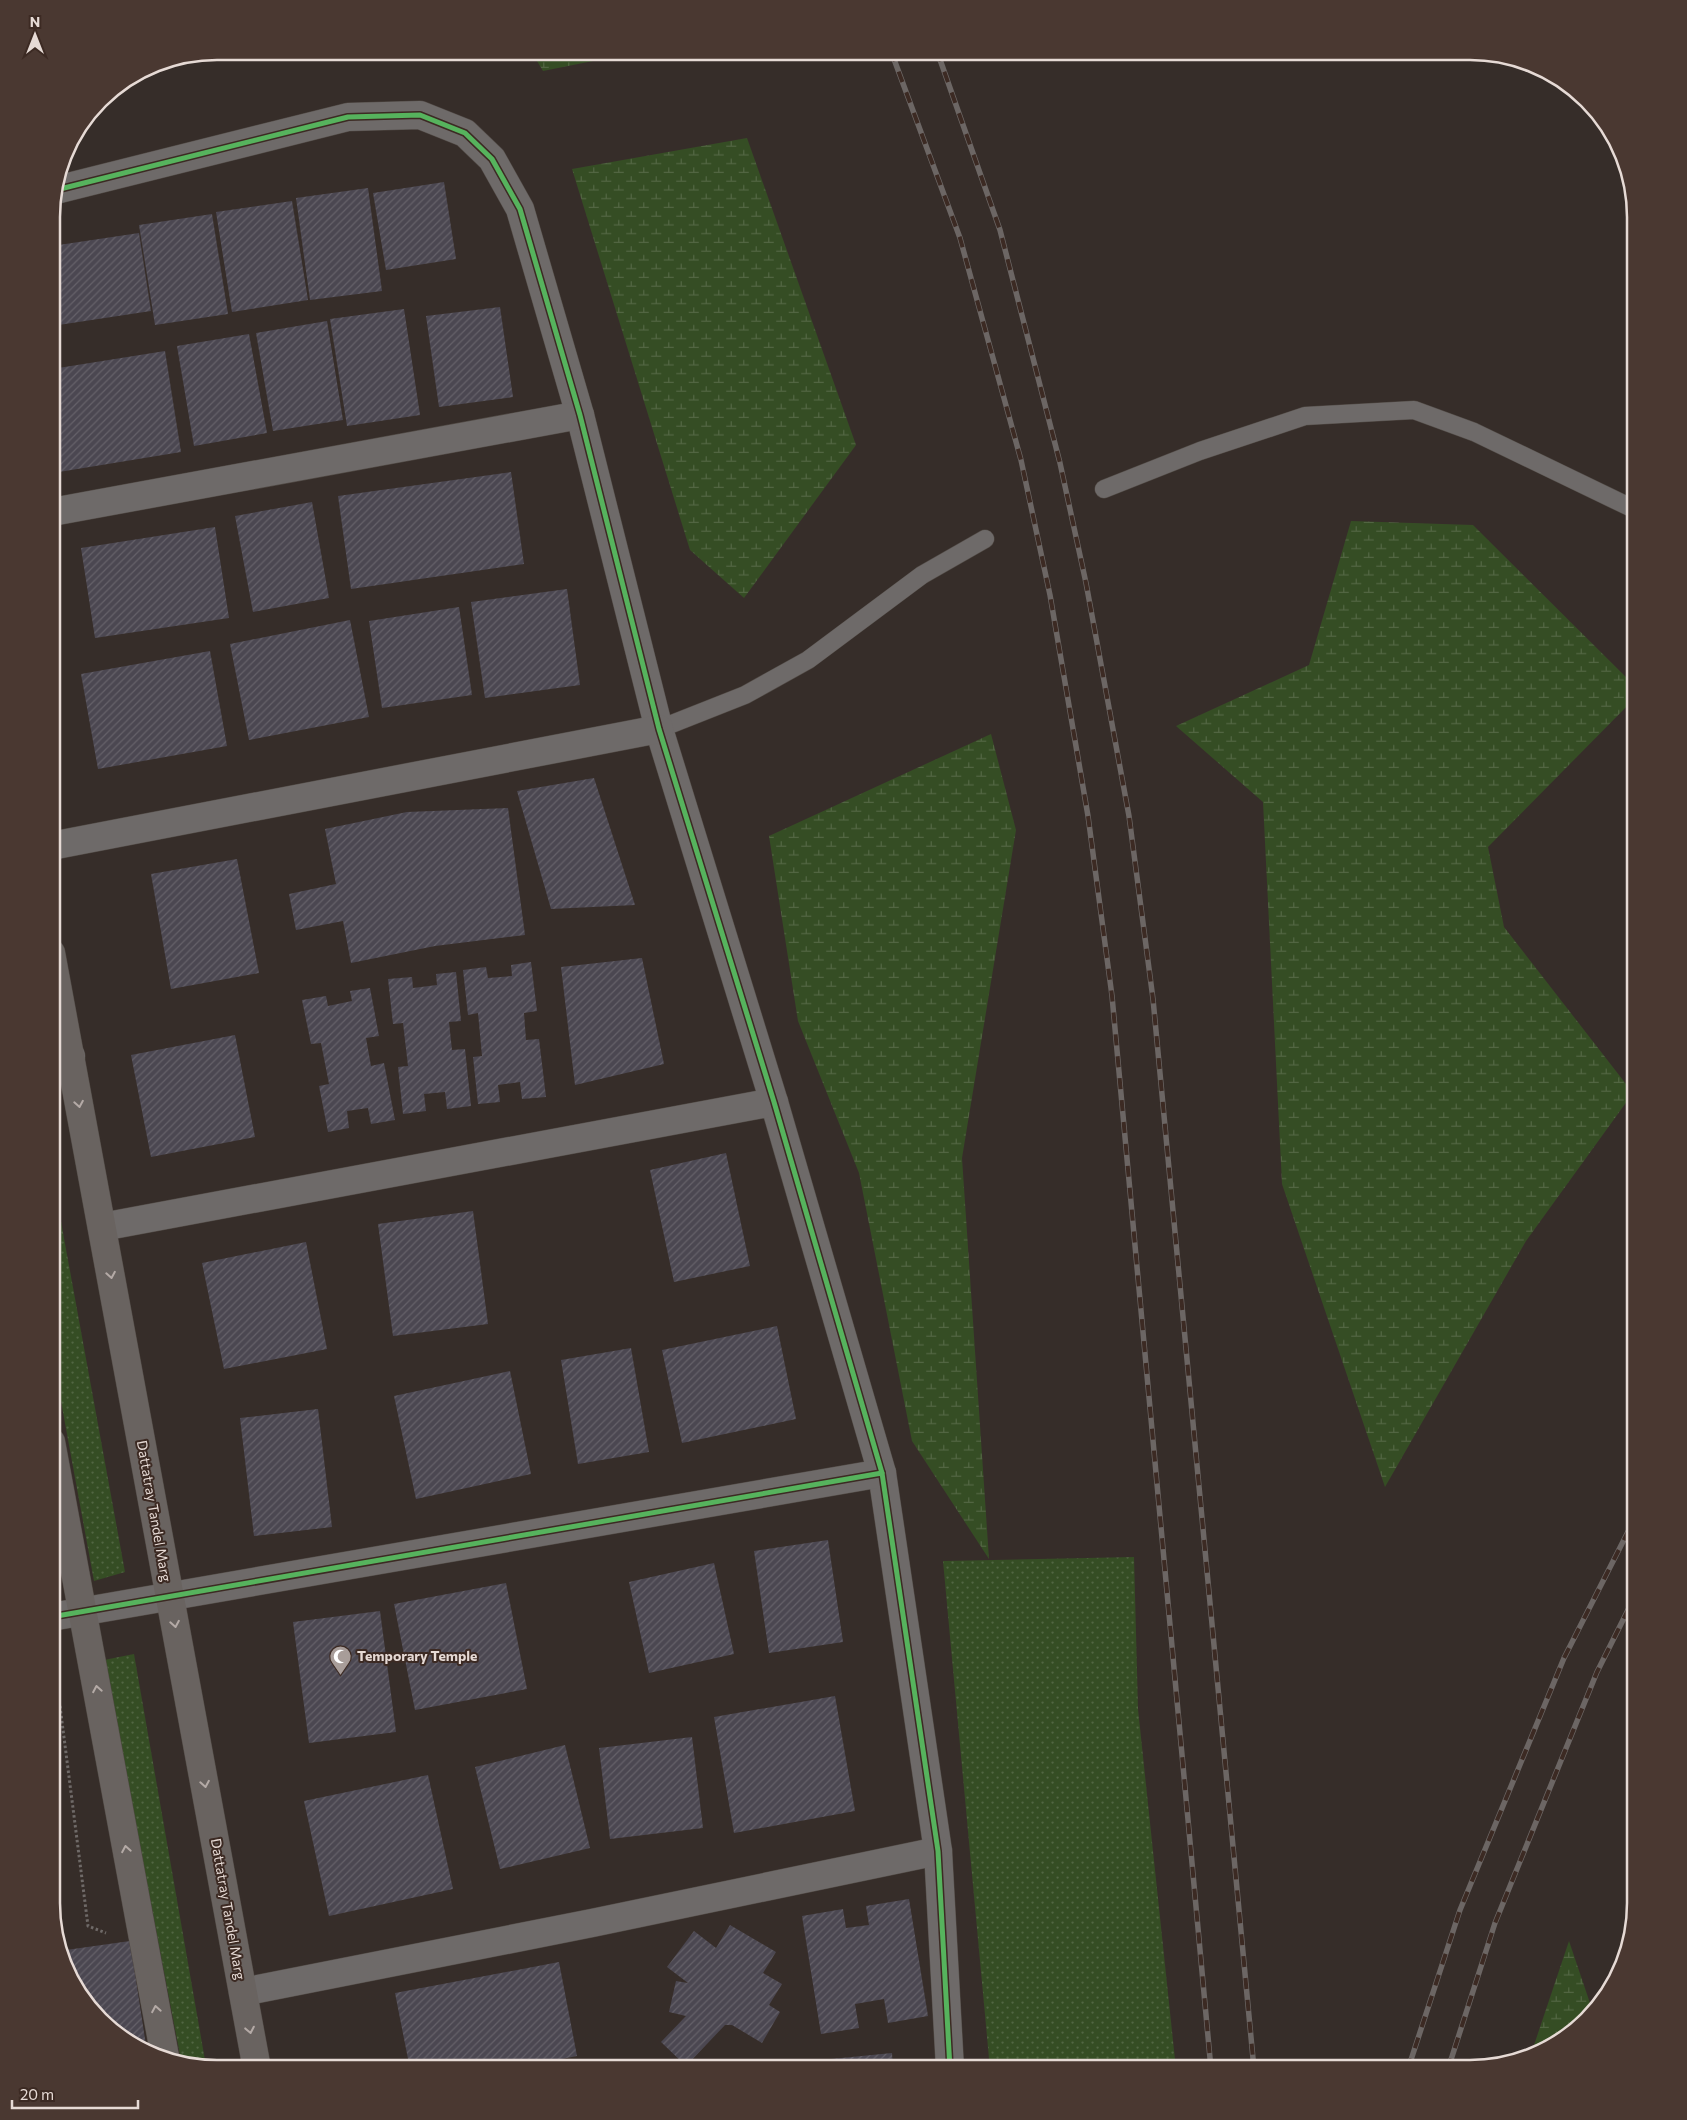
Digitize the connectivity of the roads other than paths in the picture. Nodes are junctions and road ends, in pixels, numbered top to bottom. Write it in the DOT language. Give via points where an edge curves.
graph roads {
  1 [pos="63,188"];
  2 [pos="580,415"];
  3 [pos="1104,489"];
  4 [pos="1627,506"];
  5 [pos="60,511"];
  6 [pos="985,539"];
  7 [pos="659,729"];
  8 [pos="60,844"];
  9 [pos="61,1058"];
  10 [pos="774,1102"];
  11 [pos="102,1227"];
  12 [pos="882,1473"];
  13 [pos="60,1491"];
  14 [pos="170,1595"];
  15 [pos="82,1611"];
  16 [pos="60,1615"];
  17 [pos="938,1851"];
  18 [pos="243,1992"];
  19 [pos="164,2051"];
  20 [pos="255,2060"];
  21 [pos="950,2060"];
  1 -- 2 [label="street" via="348,117 420,115 465,133 492,159 520,208"];
  2 -- 5 [label="street"];
  2 -- 7 [label="street"];
  3 -- 4 [label="lane" via="1200,451 1306,416 1414,410 1474,432"];
  6 -- 7 [label="lane" via="922,575 808,660 745,695"];
  7 -- 8 [label="street"];
  7 -- 10 [label="street"];
  9 -- 11 [label="main road, Dattatray Tandel Marg, one-way"];
  10 -- 11 [label="street"];
  10 -- 12 [label="street"];
  11 -- 14 [label="main road, Dattatray Tandel Marg, one-way"];
  12 -- 14 [label="street"];
  12 -- 17 [label="street"];
  13 -- 15 [label="main road"];
  14 -- 15 [label="street"];
  14 -- 18 [label="main road, Dattatray Tandel Marg, one-way"];
  15 -- 16 [label="street"];
  19 -- 15 [label="main road, one-way"];
  17 -- 18 [label="street"];
  17 -- 21 [label="street"];
  18 -- 20 [label="main road, Dattatray Tandel Marg, one-way"];
}
